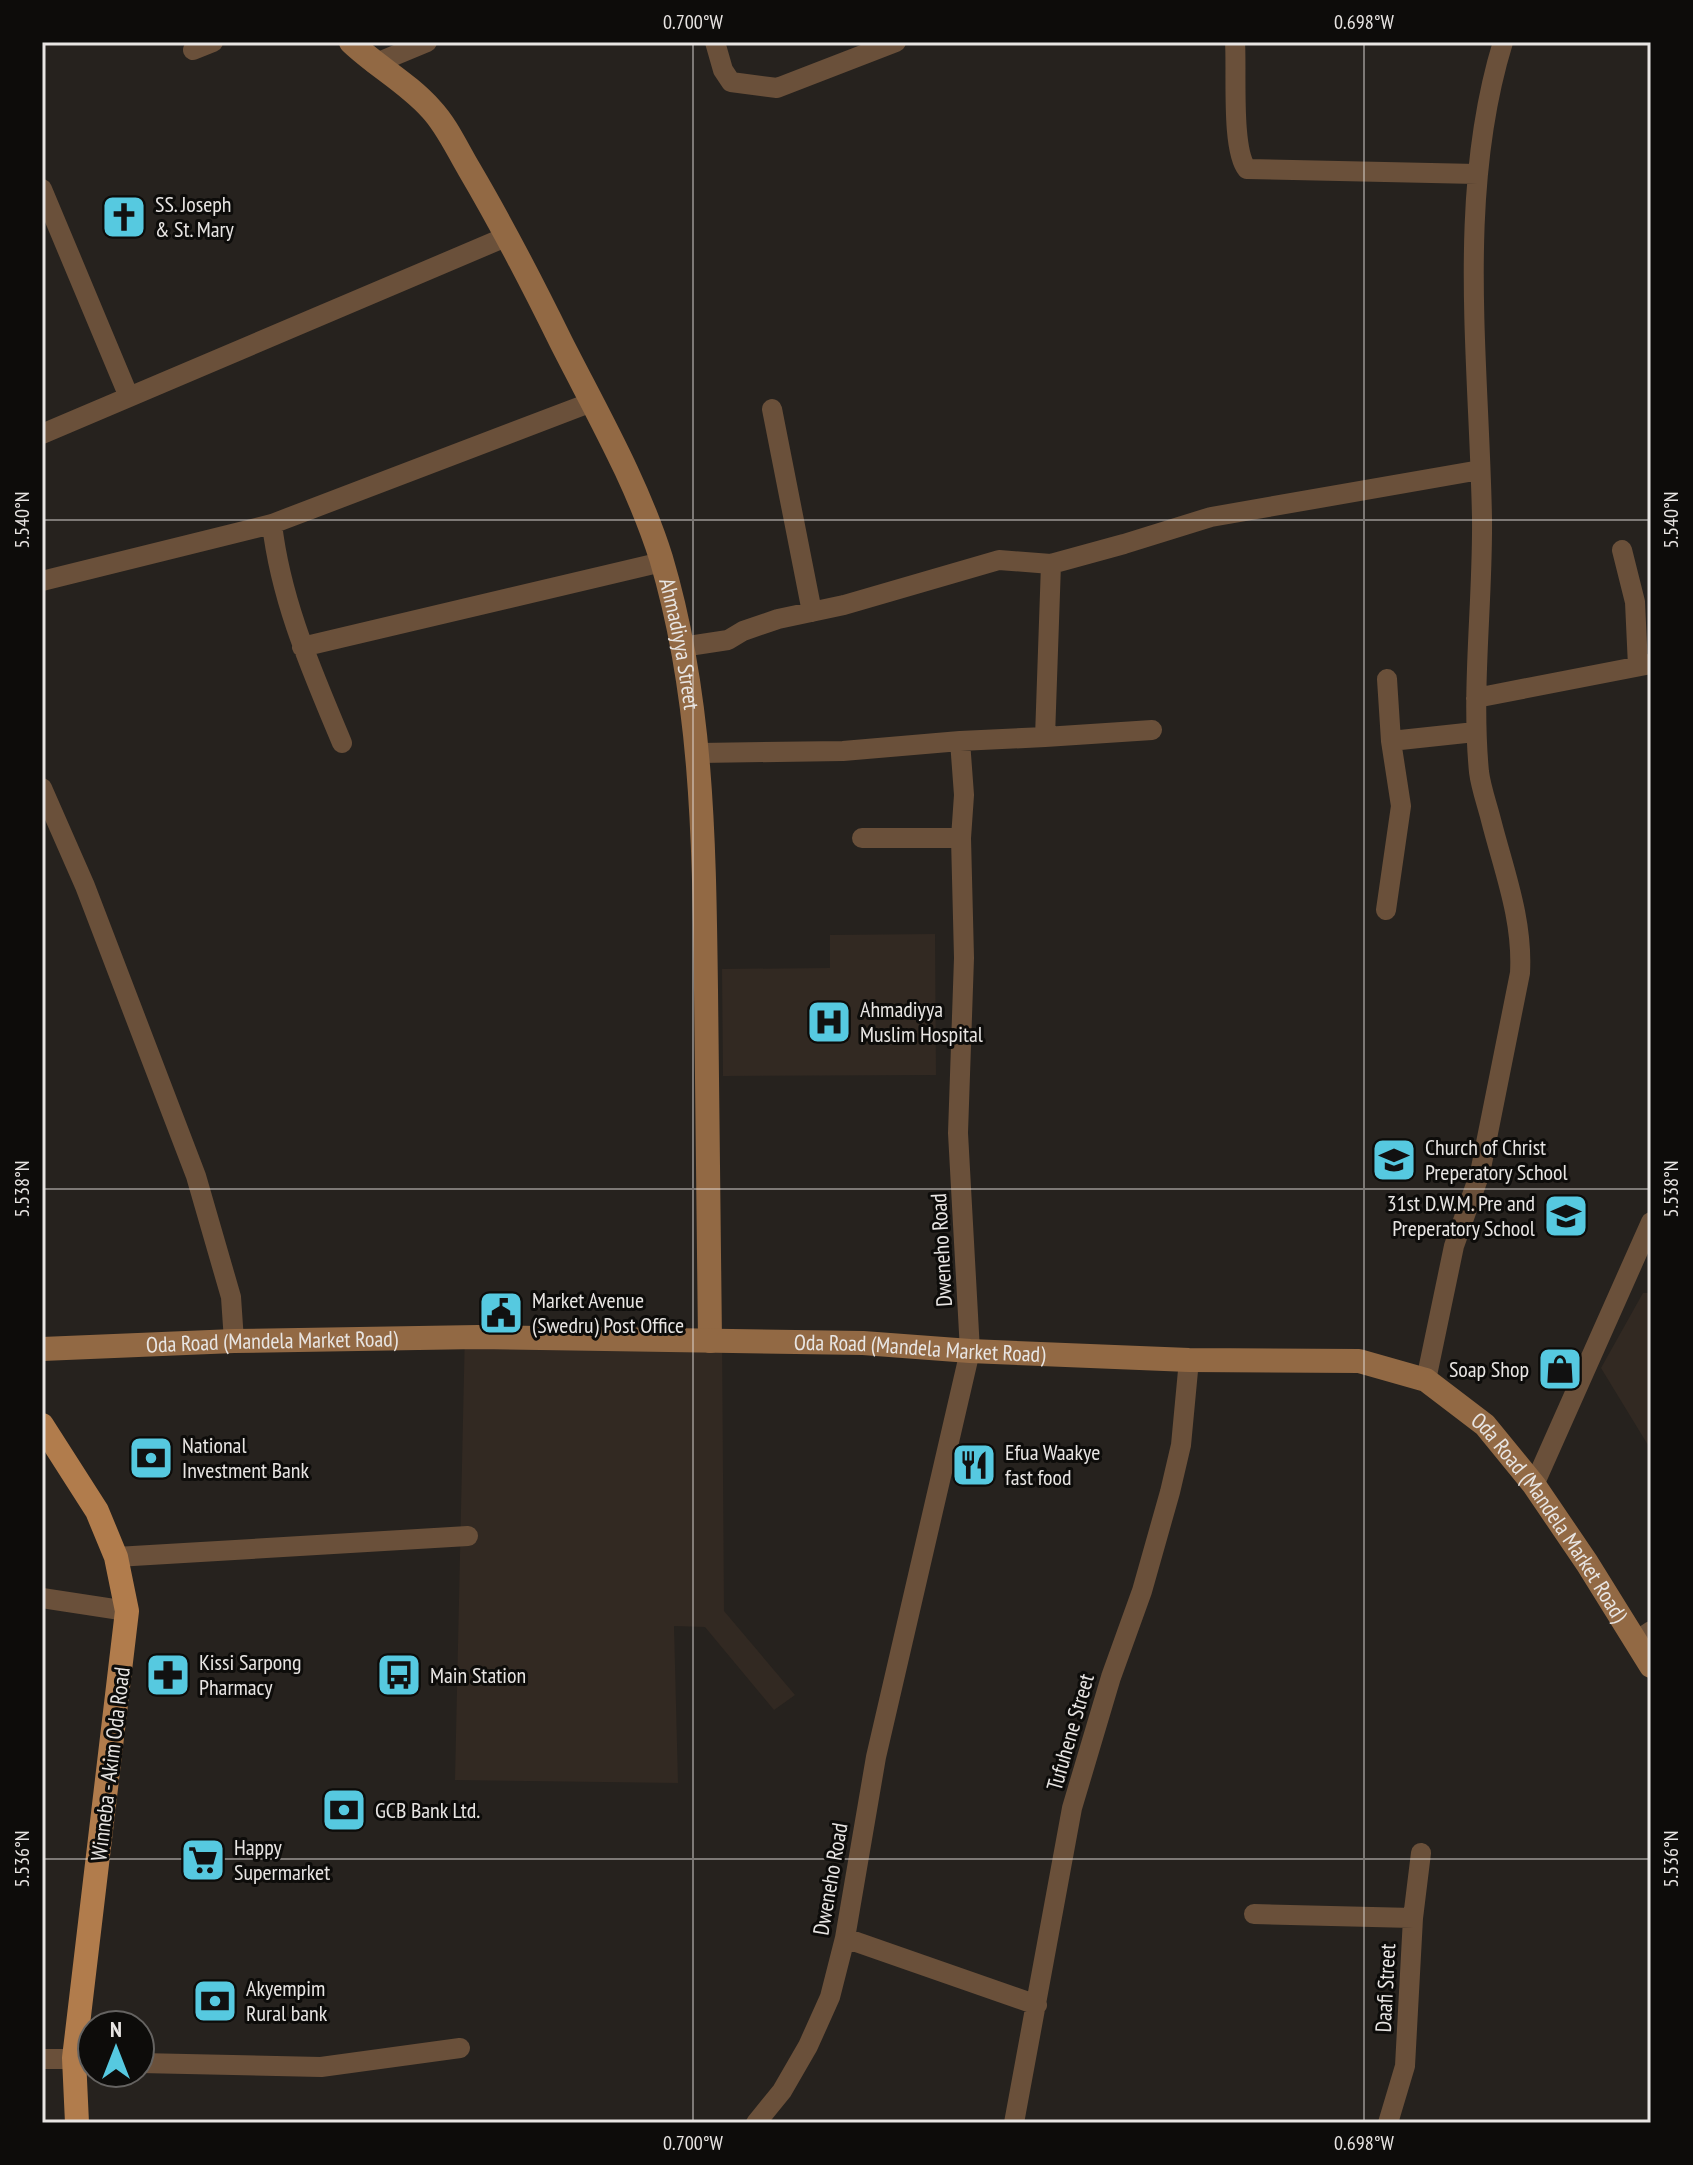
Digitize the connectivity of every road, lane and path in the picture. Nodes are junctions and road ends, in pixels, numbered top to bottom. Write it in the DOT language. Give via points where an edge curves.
graph roads {
  1 [pos="213,42"];
  2 [pos="351,42"];
  3 [pos="427,42"];
  4 [pos="715,42"];
  5 [pos="896,42"];
  6 [pos="1235,42"];
  7 [pos="1503,42"];
  8 [pos="193,50"];
  9 [pos="374,64"];
  10 [pos="1477,174"];
  11 [pos="42,189"];
  12 [pos="508,236"];
  13 [pos="129,397"];
  14 [pos="592,402"];
  15 [pos="772,409"];
  16 [pos="42,434"];
  17 [pos="1480,470"];
  18 [pos="272,524"];
  19 [pos="1622,550"];
  20 [pos="662,562"];
  21 [pos="1051,564"];
  22 [pos="42,581"];
  23 [pos="812,612"];
  24 [pos="302,647"];
  25 [pos="682,647"];
  26 [pos="1644,665"];
  27 [pos="1387,679"];
  28 [pos="1476,698"];
  29 [pos="1152,730"];
  30 [pos="1475,732"];
  31 [pos="1045,737"];
  32 [pos="960,741"];
  33 [pos="1391,741"];
  34 [pos="342,743"];
  35 [pos="699,753"];
  36 [pos="42,788"];
  37 [pos="862,838"];
  38 [pos="961,838"];
  39 [pos="1386,910"];
  40 [pos="1651,1222"];
  41 [pos="1641,1268"];
  42 [pos="234,1341"];
  43 [pos="710,1341"];
  44 [pos="42,1349"];
  45 [pos="970,1351"];
  46 [pos="1189,1360"];
  47 [pos="1426,1380"];
  48 [pos="42,1425"];
  49 [pos="1534,1485"];
  50 [pos="468,1536"];
  51 [pos="116,1557"];
  52 [pos="42,1598"];
  53 [pos="127,1611"];
  54 [pos="1644,1636"];
  55 [pos="1651,1666"];
  56 [pos="1421,1853"];
  57 [pos="1254,1914"];
  58 [pos="1413,1918"];
  59 [pos="845,1938"];
  60 [pos="1037,2005"];
  61 [pos="88,2009"];
  62 [pos="460,2048"];
  63 [pos="76,2058"];
  64 [pos="42,2059"];
  65 [pos="156,2063"];
  66 [pos="80,2089"];
  67 [pos="77,2123"];
  68 [pos="756,2123"];
  69 [pos="1014,2123"];
  70 [pos="1388,2123"];
  1 -- 8 [label="street"];
  2 -- 9 [label="street, Ahmadiyya Street"];
  3 -- 9 [label="street"];
  4 -- 5 [label="street" via="731,82 777,88"];
  6 -- 10 [label="street" via="1238,144 1247,169"];
  7 -- 10 [label="street" via="1483,120"];
  9 -- 12 [label="street, Ahmadiyya Street" via="435,112"];
  10 -- 17 [label="street"];
  11 -- 13 [label="street"];
  12 -- 13 [label="street"];
  12 -- 14 [label="street, Ahmadiyya Street"];
  13 -- 16 [label="street"];
  14 -- 18 [label="street"];
  14 -- 20 [label="street, Ahmadiyya Street" via="647,517"];
  15 -- 23 [label="street"];
  17 -- 21 [label="street" via="1211,517"];
  17 -- 28 [label="street"];
  18 -- 22 [label="street"];
  18 -- 24 [label="street"];
  19 -- 26 [label="street"];
  20 -- 24 [label="street"];
  20 -- 25 [label="street, Ahmadiyya Street"];
  21 -- 23 [label="street" via="999,560"];
  21 -- 31 [label="street"];
  23 -- 25 [label="street" via="711,644"];
  24 -- 34 [label="street"];
  25 -- 35 [label="street, Ahmadiyya Street"];
  26 -- 28 [label="street"];
  27 -- 33 [label="street"];
  28 -- 30 [label="street"];
  29 -- 31 [label="street"];
  30 -- 33 [label="street"];
  30 -- 47 [label="street" via="1480,779 1514,903 1520,973 1480,1173 1454,1246"];
  31 -- 32 [label="street"];
  32 -- 35 [label="street" via="843,751"];
  32 -- 38 [label="street, Dweneho Road"];
  33 -- 39 [label="street" via="1401,806"];
  35 -- 43 [label="street, Ahmadiyya Street"];
  36 -- 42 [label="street" via="196,1176 231,1297"];
  37 -- 38 [label="street"];
  38 -- 45 [label="street, Dweneho Road" via="964,958 958,1133"];
  40 -- 41 [label="street"];
  41 -- 49 [label="street"];
  42 -- 43 [label="street, Oda Road (Mandela Market Road)"];
  42 -- 44 [label="street, Oda Road (Mandela Market Road)"];
  43 -- 45 [label="street, Oda Road (Mandela Market Road)"];
  45 -- 46 [label="street, Oda Road (Mandela Market Road)"];
  45 -- 59 [label="street, Dweneho Road" via="876,1757"];
  46 -- 47 [label="street, Oda Road (Mandela Market Road)" via="1359,1361"];
  46 -- 60 [label="street, Tufuhene Street" via="1181,1445 1170,1492 1072,1808"];
  47 -- 49 [label="street, Oda Road (Mandela Market Road)" via="1485,1425"];
  48 -- 51 [label="main road, Winneba - Akim Oda Road" via="97,1511"];
  49 -- 54 [label="street, Oda Road (Mandela Market Road)"];
  50 -- 51 [label="street"];
  51 -- 53 [label="main road, Winneba - Akim Oda Road"];
  52 -- 53 [label="street"];
  53 -- 61 [label="main road, Winneba - Akim Oda Road"];
  54 -- 55 [label="street, Oda Road (Mandela Market Road)"];
  56 -- 58 [label="street, Daafi Street"];
  57 -- 58 [label="street"];
  58 -- 70 [label="street, Daafi Street" via="1405,2066"];
  59 -- 60 [label="street"];
  59 -- 68 [label="street, Dweneho Road" via="830,1997 808,2046"];
  60 -- 69 [label="street, Tufuhene Street"];
  62 -- 65 [label="street" via="321,2067"];
  63 -- 64 [label="street"];
  66 -- 67 [label="main road, Winneba - Akim Oda Road"];
}
